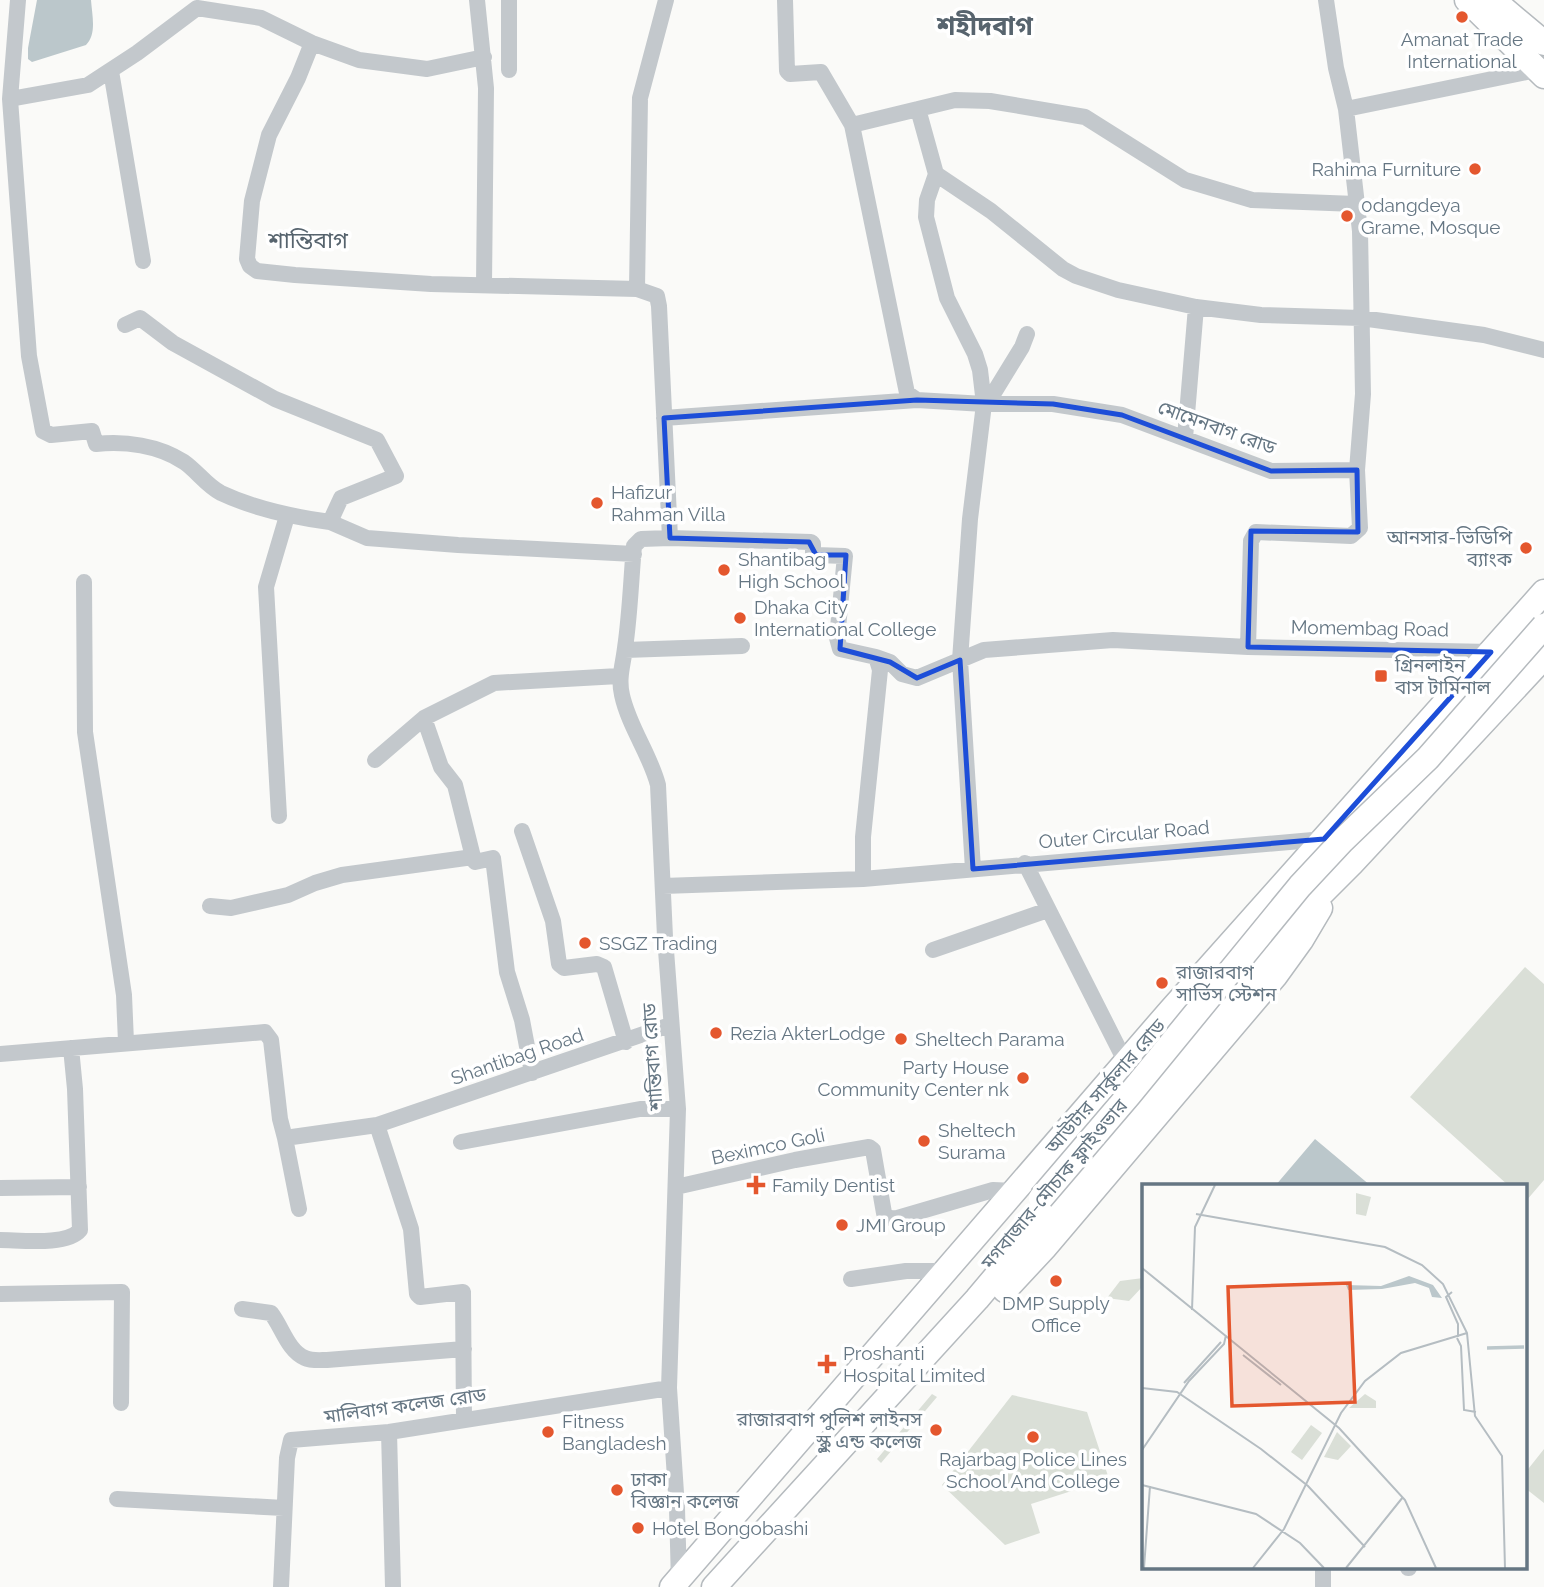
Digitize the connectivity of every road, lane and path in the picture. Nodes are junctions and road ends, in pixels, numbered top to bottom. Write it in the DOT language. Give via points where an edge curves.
graph roads {
  1 [pos="18,0"];
  2 [pos="477,0"];
  3 [pos="509,0"];
  4 [pos="666,0"];
  5 [pos="785,0"];
  6 [pos="1326,0"];
  7 [pos="1467,0"];
  8 [pos="1493,0"];
  9 [pos="312,43"];
  10 [pos="1544,43"];
  11 [pos="484,57"];
  12 [pos="509,70"];
  13 [pos="111,71"];
  14 [pos="1540,73"];
  15 [pos="10,99"];
  16 [pos="918,109"];
  17 [pos="1346,109"];
  18 [pos="852,125"];
  19 [pos="936,174"];
  20 [pos="1356,204"];
  21 [pos="143,261"];
  22 [pos="484,285"];
  23 [pos="637,289"];
  24 [pos="1196,307"];
  25 [pos="1361,318"];
  26 [pos="125,325"];
  27 [pos="1027,334"];
  28 [pos="1544,350"];
  29 [pos="917,400"];
  30 [pos="985,404"];
  31 [pos="664,418"];
  32 [pos="1185,438"];
  33 [pos="1357,470"];
  34 [pos="287,516"];
  35 [pos="330,522"];
  36 [pos="670,537"];
  37 [pos="635,547"];
  38 [pos="84,582"];
  39 [pos="1544,592"];
  40 [pos="1544,626"];
  41 [pos="742,646"];
  42 [pos="1248,647"];
  43 [pos="625,650"];
  44 [pos="1491,652"];
  45 [pos="876,657"];
  46 [pos="1544,657"];
  47 [pos="960,660"];
  48 [pos="620,676"];
  49 [pos="424,718"];
  50 [pos="375,760"];
  51 [pos="279,816"];
  52 [pos="522,831"];
  53 [pos="1324,839"];
  54 [pos="473,857"];
  55 [pos="1025,863"];
  56 [pos="1351,864"];
  57 [pos="973,869"];
  58 [pos="863,879"];
  59 [pos="1333,883"];
  60 [pos="663,886"];
  61 [pos="210,906"];
  62 [pos="1048,910"];
  63 [pos="933,950"];
  64 [pos="670,1025"];
  65 [pos="126,1042"];
  66 [pos="626,1042"];
  67 [pos="71,1048"];
  68 [pos="0,1054"];
  69 [pos="1126,1063"];
  70 [pos="532,1073"];
  71 [pos="678,1109"];
  72 [pos="377,1125"];
  73 [pos="285,1139"];
  74 [pos="461,1142"];
  75 [pos="79,1187"];
  76 [pos="0,1188"];
  77 [pos="676,1188"];
  78 [pos="1014,1191"];
  79 [pos="299,1209"];
  80 [pos="997,1210"];
  81 [pos="0,1240"];
  82 [pos="944,1270"];
  83 [pos="851,1279"];
  84 [pos="0,1294"];
  85 [pos="242,1309"];
  86 [pos="464,1349"];
  87 [pos="669,1388"];
  88 [pos="121,1403"];
  89 [pos="464,1419"];
  90 [pos="390,1432"];
  91 [pos="117,1499"];
  92 [pos="284,1508"];
  93 [pos="678,1585"];
  94 [pos="281,1587"];
  95 [pos="393,1587"];
  96 [pos="703,1587"];
  97 [pos="714,1587"];
  98 [pos="730,1587"];
  1 -- 15 [label="street"];
  2 -- 11 [label="street"];
  3 -- 12 [label="street"];
  4 -- 23 [label="street" via="640,98"];
  5 -- 18 [label="street" via="788,71 821,72"];
  6 -- 17 [label="street"];
  7 -- 14 [label="main road"];
  8 -- 10 [label="main road"];
  9 -- 11 [label="street" via="359,60 427,69"];
  9 -- 13 [label="street" via="261,18 197,8"];
  9 -- 22 [label="street" via="269,135 252,201 250,266 257,271 295,275"];
  11 -- 22 [label="street"];
  13 -- 15 [label="street" via="88,85"];
  13 -- 21 [label="street"];
  14 -- 17 [label="street"];
  15 -- 34 [label="street" via="29,356 43,432 92,431 96,444 138,444 183,461 219,492"];
  16 -- 18 [label="street"];
  16 -- 19 [label="street"];
  16 -- 20 [label="street" via="955,100 990,101 1086,117 1185,180 1252,200"];
  17 -- 20 [label="street"];
  18 -- 29 [label="street" via="907,393"];
  19 -- 24 [label="street" via="1076,276"];
  19 -- 30 [label="street" via="926,217 947,298 975,354"];
  20 -- 25 [label="street"];
  22 -- 23 [label="street"];
  23 -- 31 [label="street" via="657,296"];
  24 -- 25 [label="street"];
  24 -- 32 [label="street"];
  25 -- 28 [label="street" via="1484,335"];
  25 -- 33 [label="street" via="1363,394"];
  26 -- 35 [label="street" via="140,318 173,343 275,399 377,440 396,476 341,498"];
  27 -- 30 [label="street"];
  29 -- 30 [label="street, মোমেনবাগ রোড"];
  29 -- 31 [label="street, মোমেনবাগ রোড"];
  30 -- 32 [label="street, মোমেনবাগ রোড" via="1053,404 1122,415"];
  30 -- 47 [label="street" via="969,531"];
  31 -- 36 [label="street"];
  32 -- 33 [label="street, মোমেনবাগ রোড" via="1271,471"];
  33 -- 42 [label="street" via="1358,532 1351,536 1256,531"];
  34 -- 35 [label="street"];
  34 -- 51 [label="street" via="266,587"];
  35 -- 37 [label="street" via="367,538 458,545"];
  36 -- 37 [label="street"];
  36 -- 45 [label="street" via="811,542 813,554 845,556 837,638 840,649"];
  37 -- 43 [label="street, শান্তিবাগ রোড"];
  38 -- 65 [label="street" via="85,732 116,934"];
  39 -- 44 [label="main road, আউটার সার্কুলার রোড"];
  40 -- 96 [label="main road, মগবাজার-মৌচাক ফ্লাইওভার, bridge" via="1428,758 1300,886 964,1291"];
  41 -- 43 [label="street"];
  42 -- 44 [label="street, Momembag Road"];
  42 -- 47 [label="street" via="1113,640 984,650"];
  43 -- 48 [label="street, শান্তিবাগ রোড"];
  44 -- 53 [label="main road, আউটার সার্কুলার রোড"];
  45 -- 47 [label="street" via="917,678"];
  45 -- 58 [label="street" via="880,670"];
  46 -- 56 [label="main road"];
  47 -- 57 [label="street"];
  48 -- 49 [label="street" via="494,683"];
  48 -- 60 [label="street, শান্তিবাগ রোড" via="628,715 658,785"];
  49 -- 50 [label="street"];
  49 -- 54 [label="street" via="441,767 455,785"];
  52 -- 66 [label="street" via="553,921 559,964 564,968 604,967"];
  53 -- 55 [label="street, Outer Circular Road"];
  53 -- 56 [label="main road"];
  53 -- 69 [label="main road, আউটার সার্কুলার রোড"];
  54 -- 61 [label="street" via="342,875 288,895 231,908"];
  54 -- 70 [label="street" via="475,862 493,859 508,972"];
  55 -- 57 [label="street"];
  55 -- 62 [label="street, Outer Circular Road"];
  56 -- 59 [label="main road, মগবাজার-মৌচাক ফ্লাইওভার"];
  57 -- 58 [label="street"];
  58 -- 60 [label="street"];
  59 -- 97 [label="main road, মগবাজার-মৌচাক ফ্লাইওভার" via="1203,1024 977,1299"];
  59 -- 98 [label="main road" via="1275,976 1045,1247"];
  60 -- 64 [label="street, শান্তিবাগ রোড"];
  62 -- 63 [label="street"];
  62 -- 69 [label="street, Outer Circular Road"];
  64 -- 66 [label="street, Shantibag Road"];
  64 -- 71 [label="street, শান্তিবাগ রোড"];
  65 -- 67 [label="street"];
  65 -- 73 [label="street" via="265,1032 271,1040"];
  66 -- 70 [label="street, Shantibag Road"];
  67 -- 68 [label="street"];
  67 -- 75 [label="street"];
  69 -- 78 [label="main road, আউটার সার্কুলার রোড"];
  70 -- 72 [label="street, Shantibag Road"];
  71 -- 74 [label="street" via="640,1109"];
  71 -- 77 [label="street, শান্তিবাগ রোড"];
  72 -- 73 [label="street, Shantibag Road"];
  72 -- 86 [label="street" via="411,1229 415,1290 420,1297 463,1292"];
  73 -- 79 [label="street"];
  75 -- 76 [label="street"];
  75 -- 81 [label="street" via="80,1230 74,1237"];
  77 -- 78 [label="street, Beximco Goli" via="869,1147 887,1217 894,1219 993,1190"];
  77 -- 87 [label="street, শান্তিবাগ রোড"];
  78 -- 80 [label="main road, আউটার সার্কুলার রোড"];
  80 -- 82 [label="main road, আউটার সার্কুলার রোড"];
  80 -- 93 [label="main road" via="973,1255"];
  82 -- 83 [label="street"];
  82 -- 93 [label="main road, আউটার সার্কুলার রোড"];
  84 -- 88 [label="street" via="121,1292"];
  85 -- 86 [label="street" via="271,1313 292,1348 305,1359"];
  86 -- 89 [label="street"];
  87 -- 89 [label="street, মালিবাগ কলেজ রোড"];
  87 -- 93 [label="street, শান্তিবাগ রোড"];
  89 -- 90 [label="street, মালিবাগ কলেজ রোড"];
  90 -- 92 [label="street, মালিবাগ কলেজ রোড" via="291,1440"];
  90 -- 95 [label="street"];
  91 -- 92 [label="street"];
  92 -- 94 [label="street, মালিবাগ কলেজ রোড"];
}
